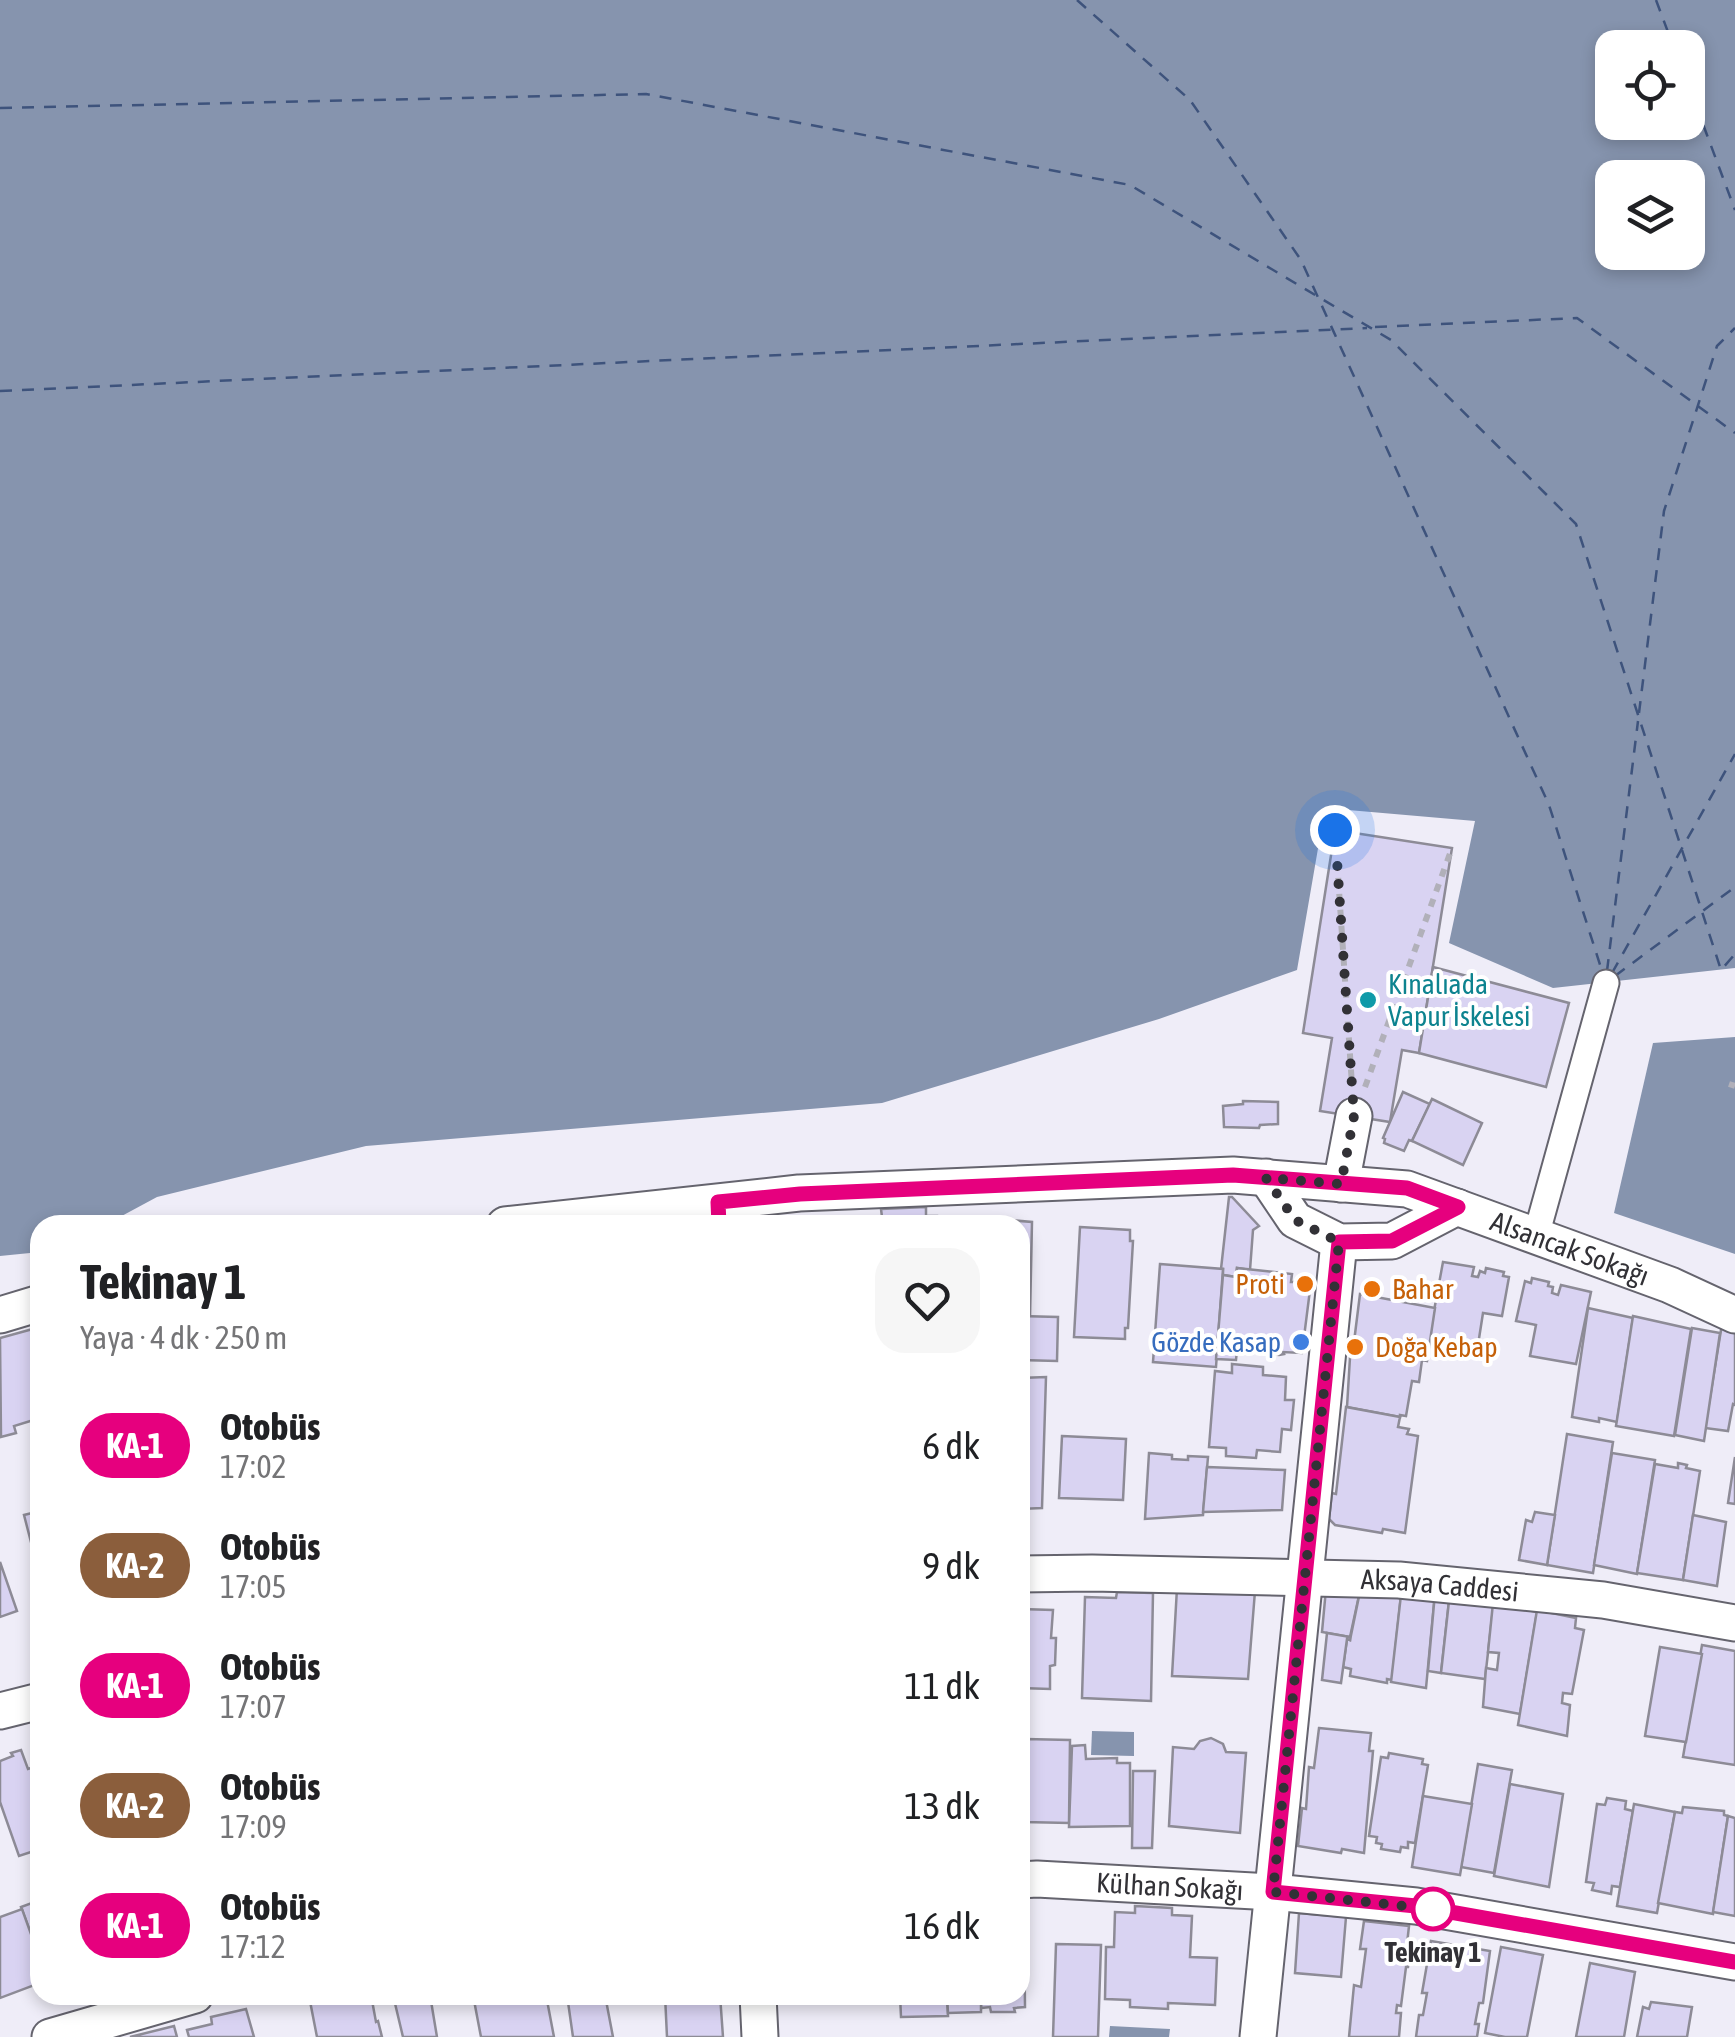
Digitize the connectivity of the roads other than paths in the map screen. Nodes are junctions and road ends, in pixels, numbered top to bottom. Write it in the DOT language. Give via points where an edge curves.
graph roads {
  1 [pos="1606,983"];
  2 [pos="1354,1116"];
  3 [pos="1266,1178"];
  4 [pos="1341,1184"];
  5 [pos="1458,1207"];
  6 [pos="719,1214"];
  7 [pos="1536,1236"];
  8 [pos="1339,1242"];
  9 [pos="30,1306"];
  10 [pos="0,1314"];
  11 [pos="1735,1315"];
  12 [pos="1030,1574"];
  13 [pos="1305,1578"];
  14 [pos="1735,1623"];
  15 [pos="30,1704"];
  16 [pos="0,1711"];
  17 [pos="1030,1880"];
  18 [pos="1273,1892"];
  19 [pos="1735,1962"];
  20 [pos="160,2005"];
  21 [pos="758,2005"];
  22 [pos="50,2037"];
  23 [pos="760,2037"];
  24 [pos="1258,2037"];
  1 -- 7 [label="street"];
  2 -- 4 [label="street"];
  3 -- 4 [label="street, Alsancak Sokağı"];
  3 -- 6 [label="street, Alsancak Sokağı" via="819,1192"];
  3 -- 8 [label="street" via="1295,1220"];
  4 -- 5 [label="street, Alsancak Sokağı" via="1407,1188"];
  5 -- 7 [label="street, Alsancak Sokağı"];
  5 -- 8 [label="street" via="1392,1241"];
  7 -- 11 [label="street, Alsancak Sokağı"];
  8 -- 13 [label="street"];
  9 -- 10 [label="street"];
  12 -- 13 [label="street, Aksaya Caddesi"];
  13 -- 14 [label="street, Aksaya Caddesi" via="1584,1598"];
  13 -- 18 [label="street"];
  15 -- 16 [label="street"];
  17 -- 18 [label="street, Külhan Sokağı"];
  18 -- 19 [label="street, Külhan Sokağı" via="1416,1906"];
  18 -- 24 [label="street"];
  20 -- 22 [label="street"];
  21 -- 23 [label="street"];
}
